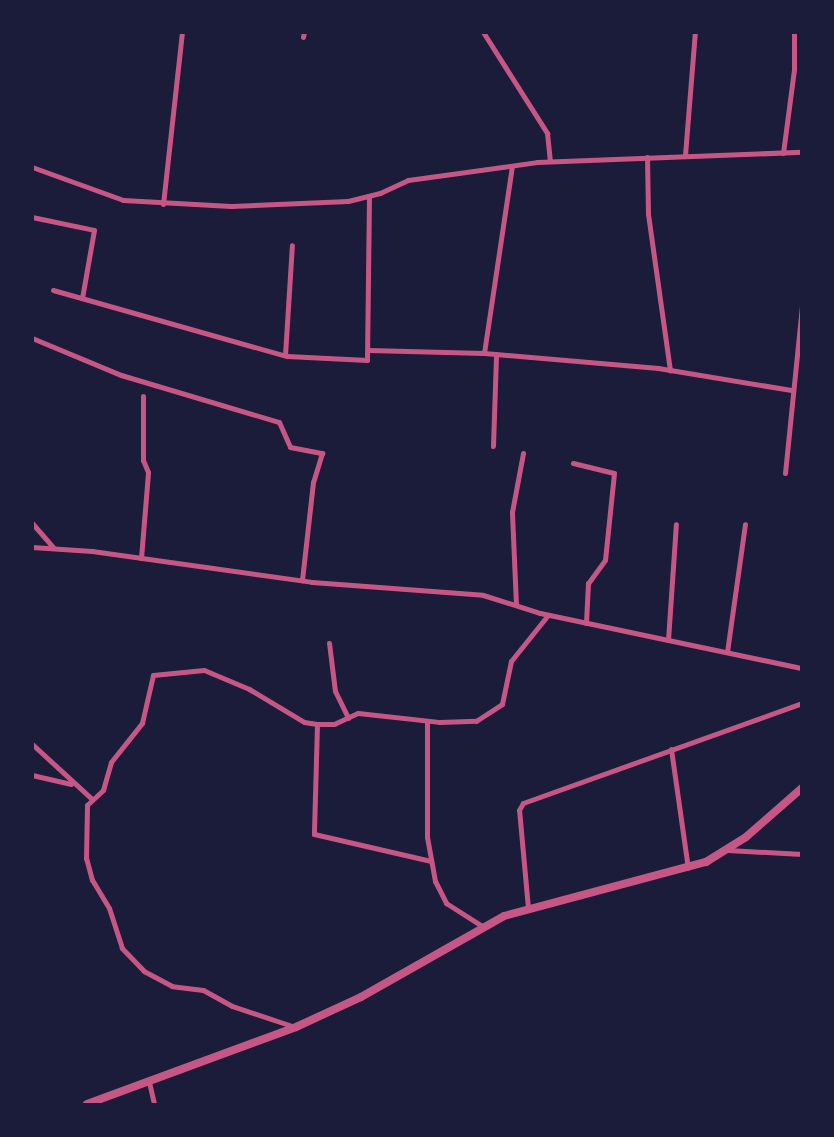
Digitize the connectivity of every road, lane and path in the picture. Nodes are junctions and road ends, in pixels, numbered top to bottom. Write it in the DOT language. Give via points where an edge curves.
graph roads {
  1 [pos="182,32"];
  2 [pos="483,32"];
  3 [pos="696,32"];
  4 [pos="794,32"];
  5 [pos="802,152"];
  6 [pos="783,153"];
  7 [pos="684,156"];
  8 [pos="647,158"];
  9 [pos="550,161"];
  10 [pos="512,166"];
  11 [pos="32,167"];
  12 [pos="370,196"];
  13 [pos="163,204"];
  14 [pos="32,217"];
  15 [pos="292,245"];
  16 [pos="53,290"];
  17 [pos="82,298"];
  18 [pos="802,305"];
  19 [pos="32,338"];
  20 [pos="368,350"];
  21 [pos="484,353"];
  22 [pos="496,354"];
  23 [pos="285,355"];
  24 [pos="670,370"];
  25 [pos="791,390"];
  26 [pos="143,396"];
  27 [pos="493,446"];
  28 [pos="523,453"];
  29 [pos="573,463"];
  30 [pos="785,473"];
  31 [pos="32,523"];
  32 [pos="676,524"];
  33 [pos="745,524"];
  34 [pos="32,547"];
  35 [pos="54,548"];
  36 [pos="141,558"];
  37 [pos="302,580"];
  38 [pos="516,605"];
  39 [pos="548,615"];
  40 [pos="586,623"];
  41 [pos="668,640"];
  42 [pos="329,643"];
  43 [pos="727,652"];
  44 [pos="802,668"];
  45 [pos="802,702"];
  46 [pos="348,718"];
  47 [pos="428,721"];
  48 [pos="317,724"];
  49 [pos="32,744"];
  50 [pos="671,749"];
  51 [pos="32,775"];
  52 [pos="71,784"];
  53 [pos="802,788"];
  54 [pos="91,798"];
  55 [pos="725,850"];
  56 [pos="802,854"];
  57 [pos="431,861"];
  58 [pos="688,868"];
  59 [pos="528,908"];
  60 [pos="482,926"];
  61 [pos="296,1028"];
  62 [pos="149,1082"];
  63 [pos="87,1104"];
  64 [pos="154,1104"];
  1 -- 13 [label="street"];
  2 -- 9 [label="street" via="547,133"];
  3 -- 7 [label="street"];
  4 -- 6 [label="street" via="794,69"];
  5 -- 6 [label="street"];
  6 -- 7 [label="street"];
  7 -- 8 [label="street"];
  8 -- 9 [label="street"];
  8 -- 24 [label="street" via="648,214"];
  9 -- 10 [label="street"];
  10 -- 12 [label="street" via="408,180"];
  10 -- 21 [label="street"];
  11 -- 13 [label="street" via="108,196"];
  12 -- 13 [label="street" via="231,206"];
  12 -- 20 [label="street"];
  14 -- 17 [label="street" via="94,230"];
  15 -- 23 [label="street"];
  16 -- 17 [label="street"];
  17 -- 23 [label="street"];
  18 -- 25 [label="street"];
  19 -- 37 [label="street" via="121,376 279,422 290,447 322,453 313,482"];
  20 -- 21 [label="street"];
  20 -- 23 [label="street" via="362,362"];
  21 -- 22 [label="street"];
  22 -- 24 [label="street"];
  22 -- 27 [label="street"];
  24 -- 25 [label="street"];
  25 -- 30 [label="street"];
  26 -- 36 [label="street" via="143,460 148,472"];
  28 -- 38 [label="street" via="512,512"];
  29 -- 40 [label="street" via="614,473 606,555 588,583"];
  31 -- 35 [label="street"];
  32 -- 41 [label="street"];
  33 -- 43 [label="street"];
  34 -- 35 [label="street"];
  35 -- 36 [label="street"];
  36 -- 37 [label="street"];
  37 -- 38 [label="street" via="482,595"];
  38 -- 39 [label="street"];
  39 -- 40 [label="street"];
  39 -- 47 [label="street" via="511,661 497,711 476,721"];
  40 -- 41 [label="street"];
  41 -- 43 [label="street"];
  42 -- 46 [label="street" via="335,691"];
  43 -- 44 [label="street"];
  45 -- 50 [label="street"];
  46 -- 47 [label="street" via="358,713"];
  46 -- 48 [label="street"];
  47 -- 57 [label="street" via="426,790"];
  48 -- 54 [label="street" via="304,722 235,682 204,670 156,673 142,723 111,762 103,790"];
  48 -- 57 [label="street" via="314,834"];
  49 -- 52 [label="street"];
  50 -- 58 [label="street"];
  50 -- 59 [label="street" via="522,803 519,810"];
  51 -- 52 [label="street"];
  52 -- 54 [label="street"];
  53 -- 55 [label="street"];
  54 -- 61 [label="street" via="86,858 130,960 172,986 203,990 232,1006"];
  55 -- 56 [label="street"];
  55 -- 58 [label="street"];
  57 -- 60 [label="street" via="446,903"];
  58 -- 59 [label="street"];
  59 -- 60 [label="street"];
  60 -- 61 [label="street" via="370,992"];
  61 -- 62 [label="street"];
  62 -- 63 [label="street"];
  62 -- 64 [label="street"];
}
